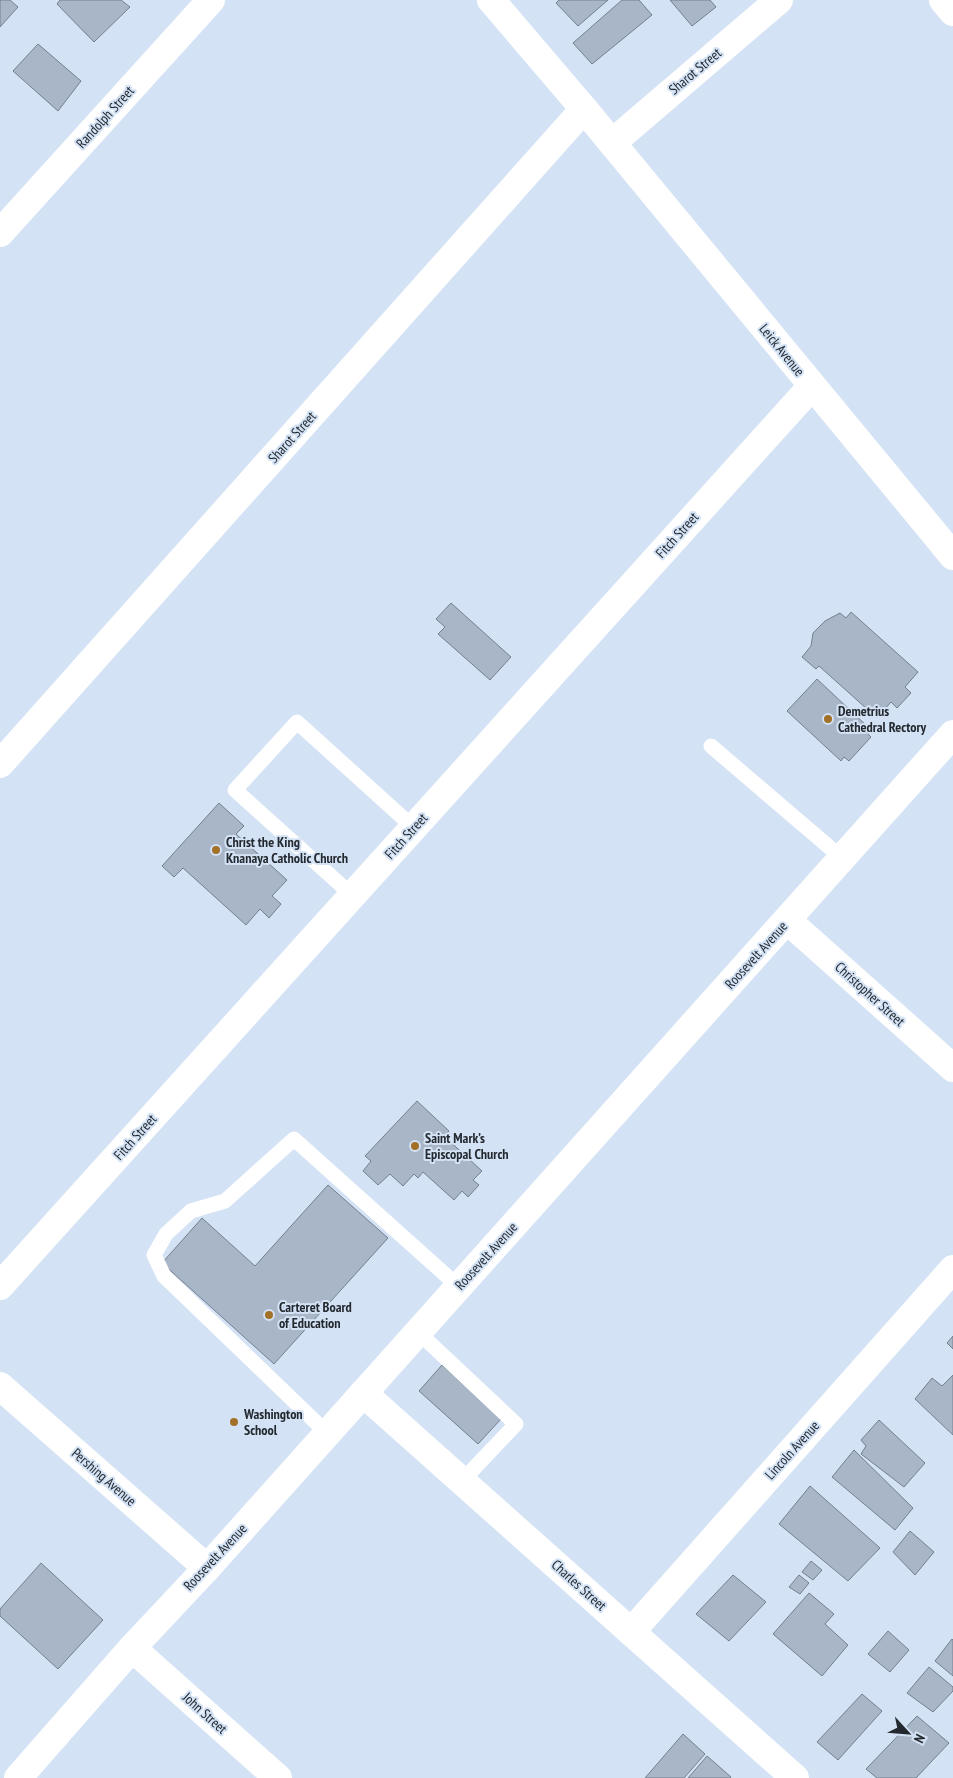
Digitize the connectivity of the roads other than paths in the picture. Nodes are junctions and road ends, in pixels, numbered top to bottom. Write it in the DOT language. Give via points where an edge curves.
graph roads {
  1 [pos="211,0"];
  2 [pos="491,0"];
  3 [pos="780,0"];
  4 [pos="943,0"];
  5 [pos="953,12"];
  6 [pos="584,109"];
  7 [pos="612,143"];
  8 [pos="0,233"];
  9 [pos="812,386"];
  10 [pos="953,556"];
  11 [pos="953,734"];
  12 [pos="711,746"];
  13 [pos="0,764"];
  14 [pos="413,827"];
  15 [pos="842,858"];
  16 [pos="352,895"];
  17 [pos="787,920"];
  18 [pos="953,1068"];
  19 [pos="953,1269"];
  20 [pos="0,1286"];
  21 [pos="459,1287"];
  22 [pos="418,1332"];
  23 [pos="0,1386"];
  24 [pos="363,1393"];
  25 [pos="327,1433"];
  26 [pos="462,1481"];
  27 [pos="207,1568"];
  28 [pos="631,1632"];
  29 [pos="132,1648"];
  30 [pos="18,1778"];
  31 [pos="278,1778"];
  32 [pos="795,1778"];
  1 -- 8 [label="street, Randolph Street"];
  2 -- 6 [label="street"];
  3 -- 7 [label="street, Sharot Street"];
  4 -- 5 [label="street"];
  6 -- 7 [label="street, Leick Avenue"];
  6 -- 13 [label="street, Sharot Street"];
  7 -- 9 [label="street, Leick Avenue"];
  9 -- 10 [label="street, Leick Avenue"];
  9 -- 14 [label="street, Fitch Street"];
  11 -- 15 [label="street, Roosevelt Avenue"];
  12 -- 15 [label="lane"];
  14 -- 16 [label="street, Fitch Street"];
  14 -- 16 [label="lane" via="297,722 266,756 236,790"];
  15 -- 17 [label="street, Roosevelt Avenue"];
  16 -- 20 [label="street, Fitch Street"];
  17 -- 18 [label="street, Christopher Street"];
  17 -- 21 [label="street, Roosevelt Avenue"];
  19 -- 28 [label="street, Lincoln Avenue"];
  21 -- 22 [label="street, Roosevelt Avenue"];
  21 -- 25 [label="lane" via="294,1138 225,1201 191,1211 166,1234 154,1255 164,1276"];
  22 -- 24 [label="street, Roosevelt Avenue"];
  22 -- 26 [label="lane" via="516,1424"];
  23 -- 27 [label="street, Pershing Avenue"];
  24 -- 25 [label="street, Roosevelt Avenue"];
  24 -- 26 [label="street, Charles Street"];
  25 -- 27 [label="street, Roosevelt Avenue"];
  26 -- 28 [label="street, Charles Street"];
  27 -- 29 [label="street, Roosevelt Avenue"];
  28 -- 32 [label="street, Charles Street"];
  29 -- 30 [label="street, Roosevelt Avenue"];
  29 -- 31 [label="street, John Street"];
}
